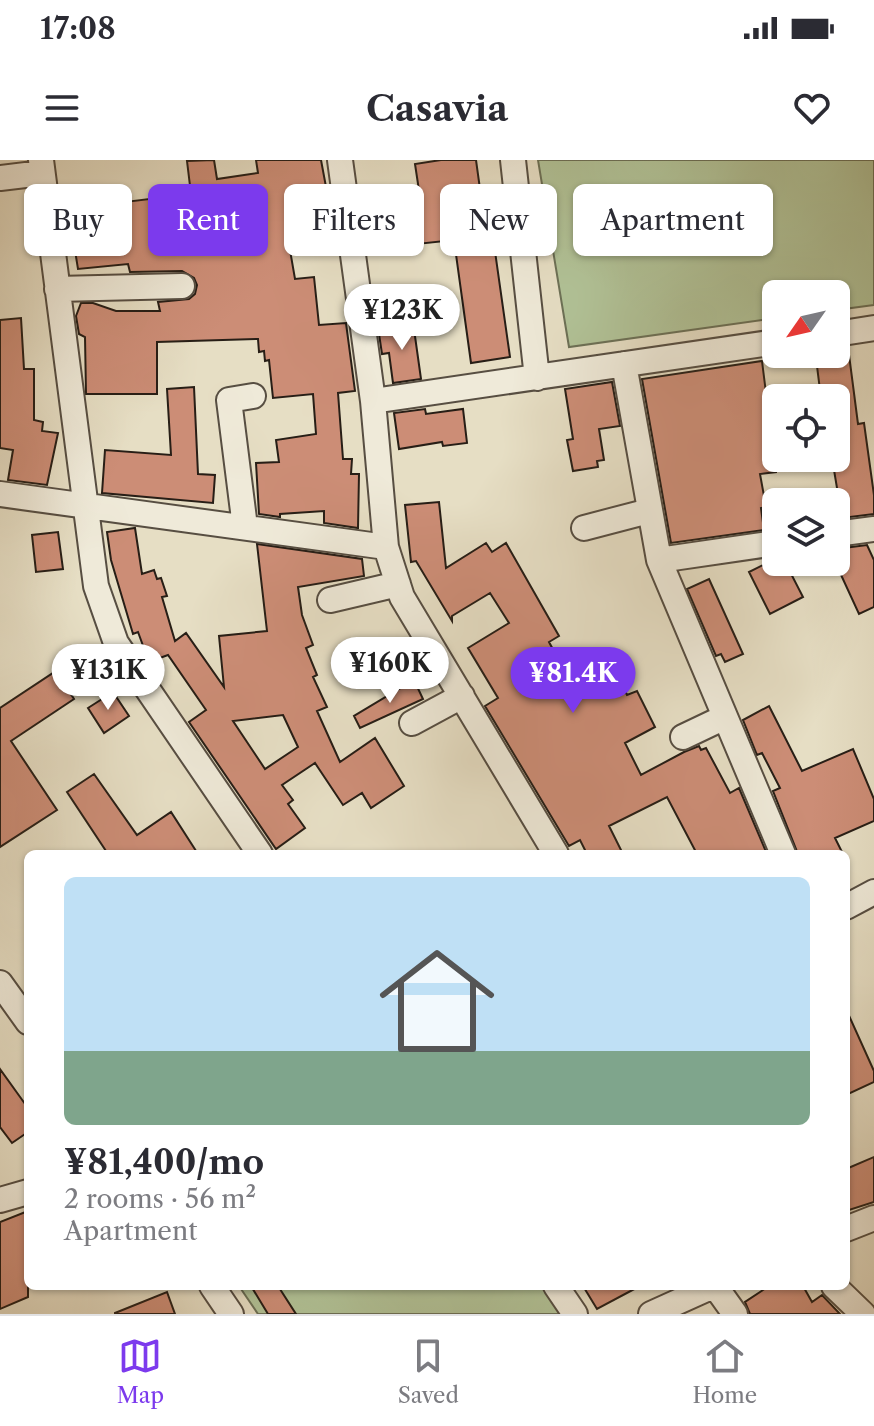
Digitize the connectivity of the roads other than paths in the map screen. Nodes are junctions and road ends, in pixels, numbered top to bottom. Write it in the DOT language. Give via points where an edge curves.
graph roads {
  1 [pos="340,160"];
  2 [pos="513,160"];
  3 [pos="41,166"];
  4 [pos="0,178"];
  5 [pos="182,286"];
  6 [pos="57,289"];
  7 [pos="874,328"];
  8 [pos="850,332"];
  9 [pos="762,344"];
  10 [pos="624,364"];
  11 [pos="537,378"];
  12 [pos="253,396"];
  13 [pos="373,401"];
  14 [pos="0,494"];
  15 [pos="86,505"];
  16 [pos="649,511"];
  17 [pos="245,527"];
  18 [pos="584,528"];
  19 [pos="874,529"];
  20 [pos="850,532"];
  21 [pos="762,545"];
  22 [pos="386,547"];
  23 [pos="659,560"];
  24 [pos="398,584"];
  25 [pos="330,600"];
  26 [pos="462,696"];
  27 [pos="725,717"];
  28 [pos="412,723"];
  29 [pos="683,737"];
  30 [pos="257,850"];
  31 [pos="554,850"];
  32 [pos="781,850"];
  33 [pos="874,892"];
  34 [pos="850,905"];
  35 [pos="0,983"];
  36 [pos="24,1016"];
  37 [pos="24,1193"];
  38 [pos="0,1200"];
  39 [pos="874,1218"];
  40 [pos="850,1227"];
  41 [pos="215,1290"];
  42 [pos="559,1290"];
  43 [pos="705,1290"];
  44 [pos="717,1290"];
  45 [pos="838,1290"];
  46 [pos="231,1314"];
  47 [pos="575,1314"];
  48 [pos="651,1314"];
  49 [pos="735,1314"];
  50 [pos="863,1314"];
  1 -- 13 [label="street"];
  2 -- 11 [label="street"];
  3 -- 4 [label="street"];
  3 -- 6 [label="street"];
  5 -- 6 [label="street"];
  6 -- 15 [label="street"];
  7 -- 8 [label="street"];
  9 -- 10 [label="street"];
  10 -- 11 [label="street"];
  10 -- 16 [label="street"];
  11 -- 13 [label="street"];
  12 -- 17 [label="street" via="229,400"];
  13 -- 22 [label="street"];
  14 -- 15 [label="street"];
  15 -- 17 [label="street"];
  15 -- 30 [label="street" via="96,586 116,643"];
  16 -- 18 [label="street"];
  16 -- 23 [label="street"];
  17 -- 22 [label="street"];
  19 -- 20 [label="street"];
  21 -- 23 [label="street"];
  22 -- 24 [label="street"];
  23 -- 27 [label="street"];
  24 -- 25 [label="street"];
  24 -- 26 [label="street"];
  26 -- 28 [label="street"];
  26 -- 31 [label="street"];
  27 -- 29 [label="street"];
  27 -- 32 [label="street"];
  33 -- 34 [label="street"];
  35 -- 36 [label="street"];
  37 -- 38 [label="street"];
  39 -- 40 [label="street"];
  41 -- 46 [label="street"];
  42 -- 47 [label="street"];
  43 -- 48 [label="street"];
  44 -- 49 [label="street"];
  45 -- 50 [label="street"];
}
